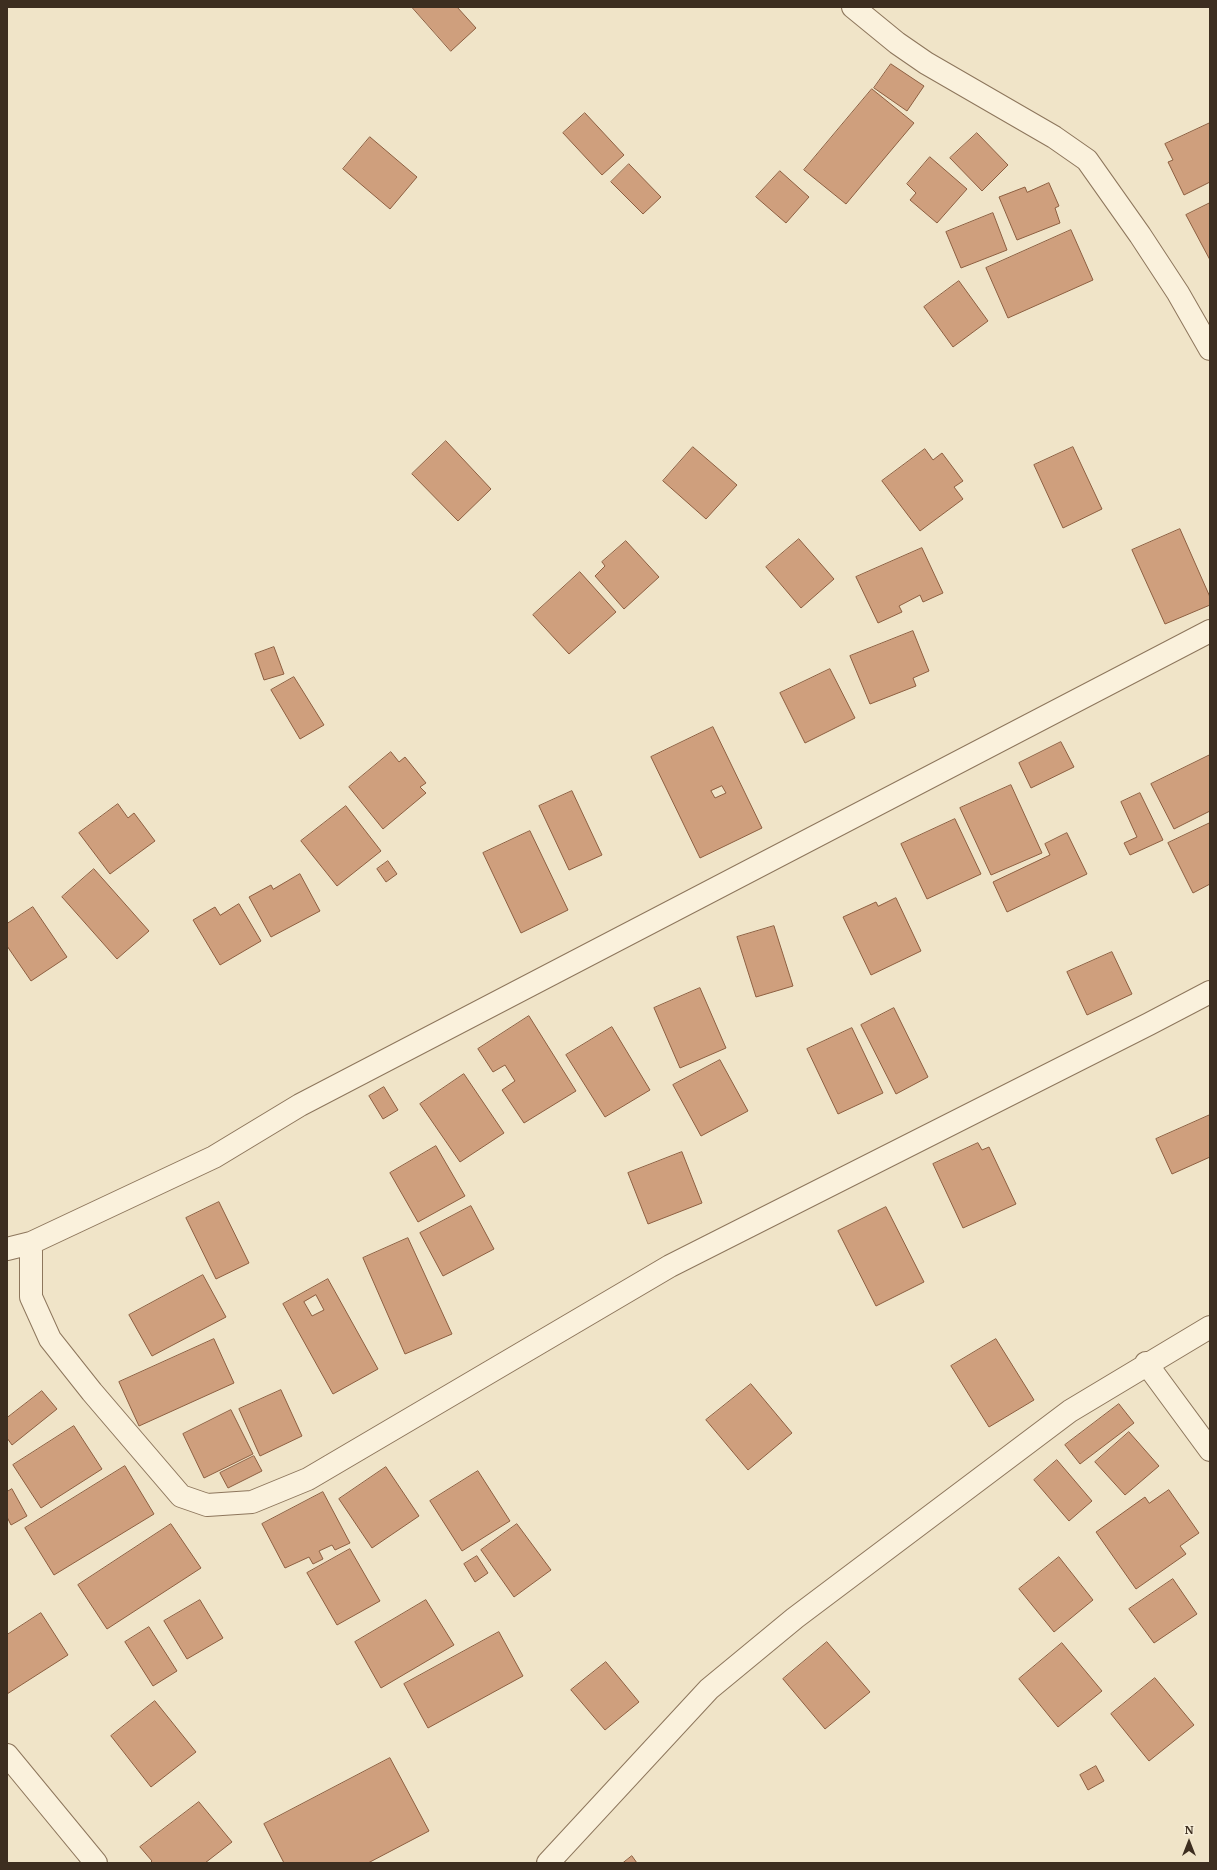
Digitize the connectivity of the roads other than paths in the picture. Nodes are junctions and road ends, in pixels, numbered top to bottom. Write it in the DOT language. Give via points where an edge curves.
graph roads {
  1 [pos="852,7"];
  2 [pos="1210,349"];
  3 [pos="1210,631"];
  4 [pos="1210,992"];
  5 [pos="31,1243"];
  6 [pos="7,1248"];
  7 [pos="1210,1327"];
  8 [pos="1146,1364"];
  9 [pos="1210,1450"];
  10 [pos="7,1755"];
  11 [pos="96,1863"];
  12 [pos="548,1863"];
  1 -- 2 [label="street" via="926,63 1054,137 1087,160 1178,293"];
  3 -- 5 [label="street" via="300,1105 214,1157"];
  4 -- 5 [label="street" via="670,1266 308,1479 252,1502 207,1506 181,1496 92,1392 50,1339 31,1297"];
  5 -- 6 [label="street"];
  7 -- 8 [label="street"];
  8 -- 9 [label="street"];
  8 -- 12 [label="street" via="1070,1411 795,1618 709,1689"];
  10 -- 11 [label="street"];
}
